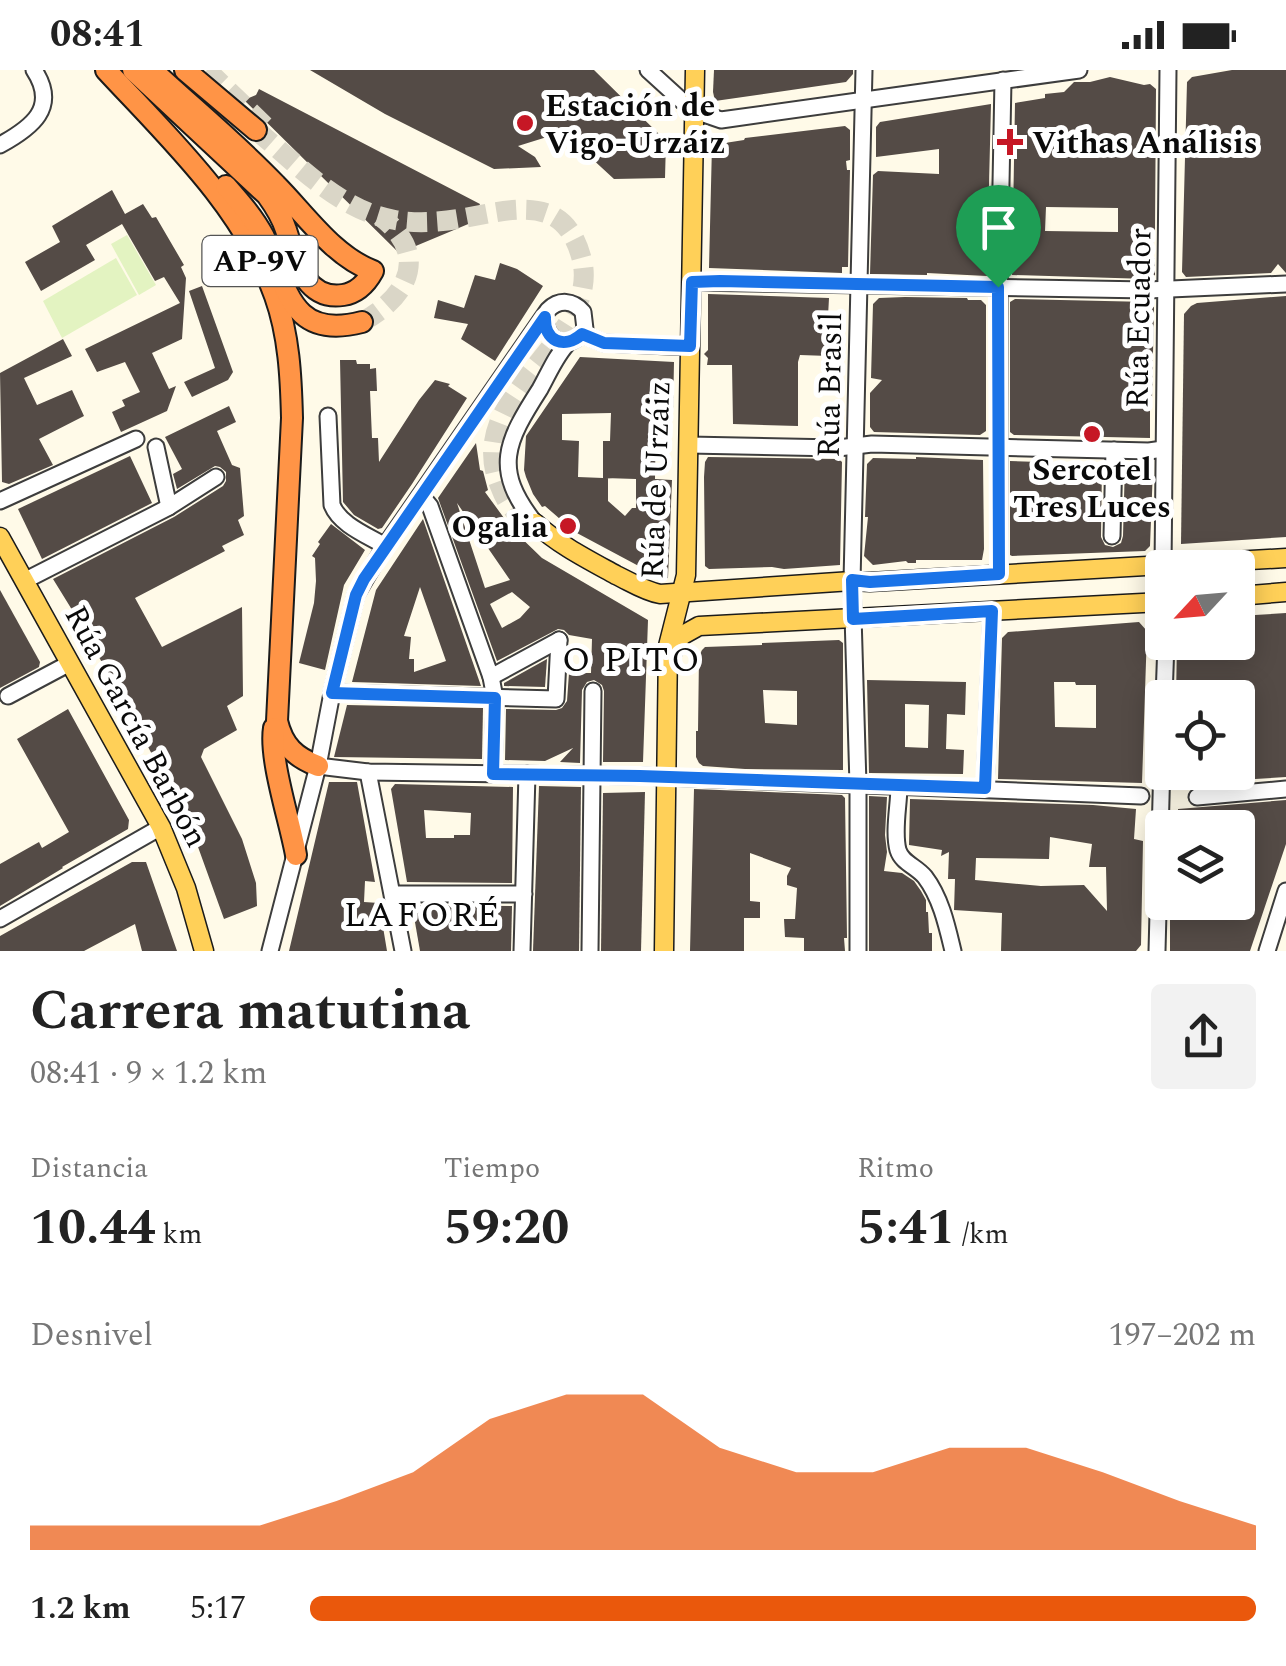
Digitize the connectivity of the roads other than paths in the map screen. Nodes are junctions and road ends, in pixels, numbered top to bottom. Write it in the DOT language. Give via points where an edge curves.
graph roads {
  1 [pos="34,70"];
  2 [pos="106,70"];
  3 [pos="114,70"];
  4 [pos="133,70"];
  5 [pos="152,70"];
  6 [pos="186,70"];
  7 [pos="648,70"];
  8 [pos="695,70"];
  9 [pos="864,70"];
  10 [pos="1079,70"];
  11 [pos="1168,70"];
  12 [pos="1003,80"];
  13 [pos="863,100"];
  14 [pos="692,110"];
  15 [pos="256,130"];
  16 [pos="0,145"];
  17 [pos="692,282"];
  18 [pos="859,284"];
  19 [pos="1286,284"];
  20 [pos="998,287"];
  21 [pos="1166,290"];
  22 [pos="545,317"];
  23 [pos="362,322"];
  24 [pos="575,338"];
  25 [pos="690,346"];
  26 [pos="328,416"];
  27 [pos="136,439"];
  28 [pos="689,445"];
  29 [pos="855,446"];
  30 [pos="156,447"];
  31 [pos="998,447"];
  32 [pos="1163,449"];
  33 [pos="1114,450"];
  34 [pos="216,477"];
  35 [pos="419,498"];
  36 [pos="0,501"];
  37 [pos="169,507"];
  38 [pos="535,523"];
  39 [pos="1112,536"];
  40 [pos="0,537"];
  41 [pos="384,546"];
  42 [pos="1163,550"];
  43 [pos="1286,558"];
  44 [pos="1255,560"];
  45 [pos="1145,568"];
  46 [pos="999,574"];
  47 [pos="852,580"];
  48 [pos="24,581"];
  49 [pos="1286,592"];
  50 [pos="682,593"];
  51 [pos="1255,595"];
  52 [pos="1145,603"];
  53 [pos="992,611"];
  54 [pos="853,619"];
  55 [pos="70,663"];
  56 [pos="491,677"];
  57 [pos="666,688"];
  58 [pos="593,691"];
  59 [pos="332,693"];
  60 [pos="8,696"];
  61 [pos="495,698"];
  62 [pos="277,718"];
  63 [pos="318,766"];
  64 [pos="368,772"];
  65 [pos="493,774"];
  66 [pos="527,774"];
  67 [pos="591,776"];
  68 [pos="666,777"];
  69 [pos="858,785"];
  70 [pos="900,786"];
  71 [pos="985,788"];
  72 [pos="1286,789"];
  73 [pos="1161,790"];
  74 [pos="1141,796"];
  75 [pos="1197,797"];
  76 [pos="161,827"];
  77 [pos="296,855"];
  78 [pos="1286,891"];
  79 [pos="393,894"];
  80 [pos="524,894"];
  81 [pos="0,919"];
  82 [pos="204,951"];
  83 [pos="270,951"];
  84 [pos="403,951"];
  85 [pos="522,951"];
  86 [pos="590,951"];
  87 [pos="664,951"];
  88 [pos="858,951"];
  89 [pos="953,951"];
  90 [pos="1157,951"];
  91 [pos="1266,951"];
  1 -- 16 [label="street" via="43,89 37,118"];
  2 -- 62 [label="highway, AP-9V" via="225,204 276,300 290,374 291,439"];
  3 -- 23 [label="highway" via="252,216 299,310 327,326"];
  4 -- 5 [label="highway" via="267,195 306,280 342,295 364,284 373,270 341,251"];
  6 -- 15 [label="highway"];
  7 -- 14 [label="street"];
  8 -- 14 [label="main road, Rúa de Urzáiz"];
  9 -- 13 [label="street, Rúa Brasil"];
  10 -- 12 [label="street"];
  11 -- 21 [label="street, Rúa Ecuador"];
  12 -- 13 [label="street"];
  12 -- 20 [label="street"];
  13 -- 14 [label="street" via="721,120"];
  13 -- 18 [label="street, Rúa Brasil"];
  14 -- 17 [label="main road, Rúa de Urzáiz"];
  17 -- 18 [label="street"];
  17 -- 25 [label="main road, Rúa de Urzáiz"];
  18 -- 20 [label="street"];
  18 -- 29 [label="street, Rúa Brasil"];
  19 -- 21 [label="street"];
  20 -- 21 [label="street"];
  20 -- 31 [label="street"];
  21 -- 32 [label="street, Rúa Ecuador"];
  22 -- 24 [label="street" via="555,340"];
  22 -- 24 [label="street" via="553,305 579,307 585,329"];
  22 -- 35 [label="street"];
  24 -- 25 [label="street"];
  24 -- 38 [label="street" via="522,415 509,447 512,486"];
  25 -- 28 [label="main road, Rúa de Urzáiz"];
  26 -- 41 [label="street" via="334,512"];
  27 -- 36 [label="street"];
  28 -- 29 [label="street"];
  28 -- 50 [label="main road, Rúa de Urzáiz"];
  29 -- 31 [label="street"];
  29 -- 47 [label="street, Rúa Brasil"];
  30 -- 37 [label="street"];
  31 -- 33 [label="street"];
  31 -- 46 [label="street"];
  32 -- 33 [label="street"];
  32 -- 42 [label="street, Rúa Ecuador"];
  33 -- 39 [label="street"];
  34 -- 37 [label="street"];
  35 -- 41 [label="street"];
  35 -- 56 [label="street" via="428,502"];
  37 -- 48 [label="street"];
  38 -- 50 [label="main road" via="644,590"];
  40 -- 48 [label="main road, Rúa García Barbón"];
  41 -- 59 [label="street" via="356,595"];
  43 -- 44 [label="main road"];
  45 -- 46 [label="main road"];
  46 -- 47 [label="main road"];
  47 -- 50 [label="main road"];
  47 -- 54 [label="street, Rúa Brasil"];
  48 -- 55 [label="main road, Rúa García Barbón"];
  49 -- 51 [label="main road"];
  50 -- 57 [label="main road, Rúa de Urzáiz" via="670,630"];
  52 -- 53 [label="main road"];
  53 -- 54 [label="main road"];
  53 -- 71 [label="street"];
  54 -- 57 [label="main road" via="700,626 674,645"];
  54 -- 69 [label="street, Rúa Brasil"];
  55 -- 60 [label="street"];
  55 -- 76 [label="main road, Rúa García Barbón"];
  56 -- 61 [label="street"];
  56 -- 61 [label="street" via="559,640 556,699"];
  57 -- 68 [label="main road, Rúa de Urzáiz"];
  58 -- 67 [label="street"];
  59 -- 61 [label="street"];
  59 -- 63 [label="street"];
  61 -- 65 [label="street"];
  62 -- 63 [label="highway" via="292,753"];
  62 -- 77 [label="highway" via="272,739"];
  63 -- 64 [label="street"];
  63 -- 77 [label="street"];
  64 -- 65 [label="street"];
  64 -- 79 [label="street"];
  65 -- 66 [label="street"];
  66 -- 67 [label="street"];
  66 -- 80 [label="street"];
  67 -- 68 [label="street"];
  67 -- 86 [label="street"];
  68 -- 69 [label="street"];
  68 -- 87 [label="main road, Rúa de Urzáiz"];
  69 -- 70 [label="street"];
  69 -- 88 [label="street, Rúa Brasil"];
  70 -- 71 [label="street"];
  70 -- 89 [label="street" via="898,852 931,886"];
  71 -- 74 [label="street"];
  72 -- 75 [label="street"];
  73 -- 90 [label="street"];
  76 -- 81 [label="street"];
  76 -- 82 [label="main road, Rúa García Barbón"];
  77 -- 83 [label="street"];
  78 -- 91 [label="street"];
  79 -- 80 [label="street"];
  79 -- 84 [label="street"];
  80 -- 85 [label="street"];
}
